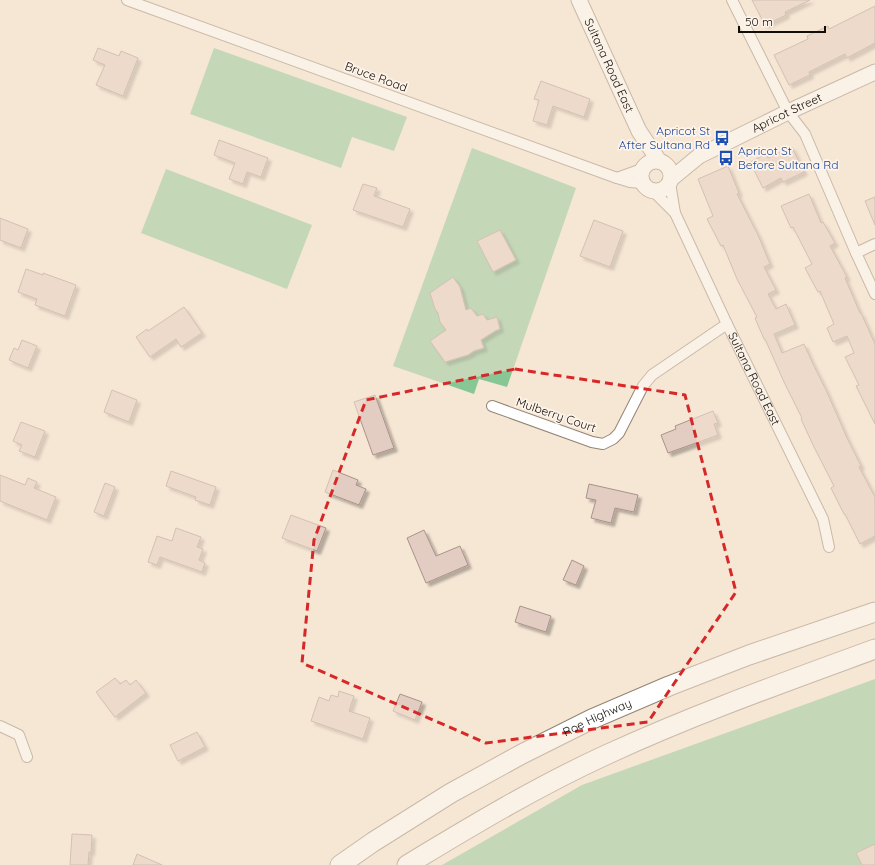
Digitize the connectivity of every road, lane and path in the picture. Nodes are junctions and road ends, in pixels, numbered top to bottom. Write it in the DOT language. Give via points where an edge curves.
graph roads {
  1 [pos="127,0"];
  2 [pos="579,0"];
  3 [pos="732,0"];
  4 [pos="875,72"];
  5 [pos="788,112"];
  6 [pos="699,156"];
  7 [pos="651,172"];
  8 [pos="617,178"];
  9 [pos="671,181"];
  10 [pos="675,213"];
  11 [pos="875,244"];
  12 [pos="856,253"];
  13 [pos="875,294"];
  14 [pos="727,324"];
  15 [pos="492,406"];
  16 [pos="829,547"];
  17 [pos="875,612"];
  18 [pos="875,649"];
  19 [pos="0,726"];
  20 [pos="27,757"];
  21 [pos="340,865"];
  22 [pos="407,865"];
  1 -- 8 [label="street, Bruce Road"];
  2 -- 7 [label="street, Sultana Road East" via="639,131"];
  3 -- 5 [label="street"];
  4 -- 5 [label="street, Apricot Street"];
  5 -- 6 [label="street, Apricot Street"];
  5 -- 12 [label="street" via="805,134"];
  6 -- 7 [label="street, Apricot Street"];
  6 -- 9 [label="street, Apricot Street"];
  7 -- 8 [label="street"];
  7 -- 8 [label="street, Bruce Road" via="630,182"];
  7 -- 9 [label="street" via="668,168"];
  7 -- 9 [label="street, Apricot Street" via="662,190 668,187"];
  7 -- 10 [label="street, Sultana Road East"];
  9 -- 10 [label="street, Sultana Road East"];
  10 -- 14 [label="street, Sultana Road East"];
  11 -- 12 [label="street"];
  12 -- 13 [label="street"];
  14 -- 15 [label="street, Mulberry Court" via="652,375 643,386 619,433 603,444"];
  14 -- 16 [label="street, Sultana Road East" via="823,518"];
  17 -- 21 [label="highway, Roe Highway" via="748,654 592,719 451,793"];
  18 -- 22 [label="highway" via="681,721 607,754 534,790"];
  19 -- 20 [label="street" via="19,735"];
}
